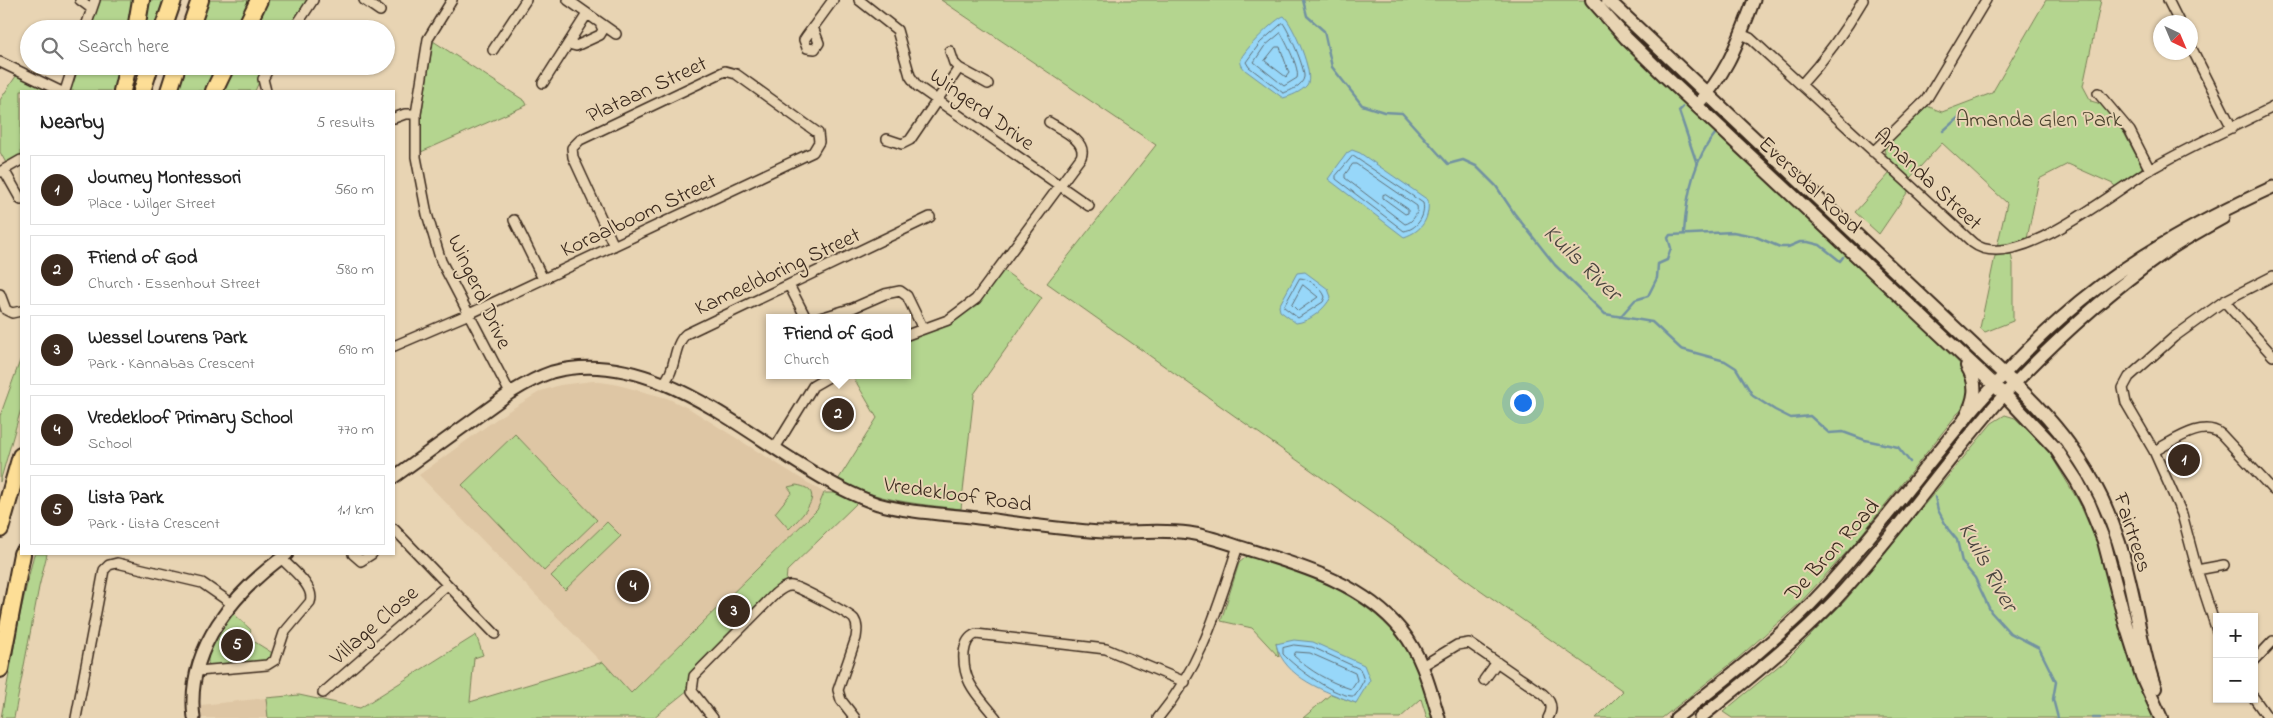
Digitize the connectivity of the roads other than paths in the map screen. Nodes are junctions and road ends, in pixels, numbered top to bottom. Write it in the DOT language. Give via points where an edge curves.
graph roads {
  1 [pos="80,0"];
  2 [pos="141,0"];
  3 [pos="173,0"];
  4 [pos="200,0"];
  5 [pos="259,0"];
  6 [pos="312,0"];
  7 [pos="364,0"];
  8 [pos="452,0"];
  9 [pos="526,0"];
  10 [pos="568,0"];
  11 [pos="833,0"];
  12 [pos="860,0"];
  13 [pos="1592,0"];
  14 [pos="1608,0"];
  15 [pos="1754,0"];
  16 [pos="1863,0"];
  17 [pos="1986,0"];
  18 [pos="2168,0"];
  19 [pos="94,4"];
  20 [pos="380,11"];
  21 [pos="588,14"];
  22 [pos="2176,15"];
  23 [pos="89,20"];
  24 [pos="138,20"];
  25 [pos="166,20"];
  26 [pos="193,20"];
  27 [pos="249,20"];
  28 [pos="302,20"];
  29 [pos="600,23"];
  30 [pos="813,28"];
  31 [pos="616,34"];
  32 [pos="1741,34"];
  33 [pos="571,39"];
  34 [pos="494,50"];
  35 [pos="950,51"];
  36 [pos="2198,60"];
  37 [pos="0,62"];
  38 [pos="959,68"];
  39 [pos="20,72"];
  40 [pos="27,75"];
  41 [pos="70,75"];
  42 [pos="126,75"];
  43 [pos="147,75"];
  44 [pos="175,75"];
  45 [pos="222,75"];
  46 [pos="266,75"];
  47 [pos="542,83"];
  48 [pos="988,84"];
  49 [pos="1801,85"];
  50 [pos="58,90"];
  51 [pos="65,90"];
  52 [pos="122,90"];
  53 [pos="142,90"];
  54 [pos="169,90"];
  55 [pos="214,90"];
  56 [pos="266,90"];
  57 [pos="2098,93"];
  58 [pos="1708,94"];
  59 [pos="938,100"];
  60 [pos="1697,105"];
  61 [pos="2273,107"];
  62 [pos="416,114"];
  63 [pos="395,118"];
  64 [pos="1049,122"];
  65 [pos="2232,128"];
  66 [pos="887,139"];
  67 [pos="820,142"];
  68 [pos="1873,152"];
  69 [pos="20,161"];
  70 [pos="2150,170"];
  71 [pos="2,171"];
  72 [pos="1059,185"];
  73 [pos="2273,187"];
  74 [pos="2273,192"];
  75 [pos="20,198"];
  76 [pos="1089,206"];
  77 [pos="930,218"];
  78 [pos="514,220"];
  79 [pos="614,246"];
  80 [pos="2273,276"];
  81 [pos="543,279"];
  82 [pos="789,285"];
  83 [pos="0,294"];
  84 [pos="2224,302"];
  85 [pos="20,311"];
  86 [pos="469,314"];
  87 [pos="804,314"];
  88 [pos="833,314"];
  89 [pos="923,330"];
  90 [pos="911,334"];
  91 [pos="395,346"];
  92 [pos="1960,354"];
  93 [pos="2273,356"];
  94 [pos="2004,374"];
  95 [pos="825,379"];
  96 [pos="665,383"];
  97 [pos="2015,384"];
  98 [pos="1994,385"];
  99 [pos="510,393"];
  100 [pos="2005,395"];
  101 [pos="1966,420"];
  102 [pos="775,448"];
  103 [pos="2154,451"];
  104 [pos="20,459"];
  105 [pos="395,476"];
  106 [pos="2273,490"];
  107 [pos="0,529"];
  108 [pos="395,533"];
  109 [pos="1238,546"];
  110 [pos="22,555"];
  111 [pos="354,555"];
  112 [pos="370,555"];
  113 [pos="284,556"];
  114 [pos="2224,565"];
  115 [pos="2197,570"];
  116 [pos="447,584"];
  117 [pos="231,603"];
  118 [pos="2213,619"];
  119 [pos="495,634"];
  120 [pos="2273,641"];
  121 [pos="2257,658"];
  122 [pos="1498,662"];
  123 [pos="1422,666"];
  124 [pos="0,669"];
  125 [pos="198,671"];
  126 [pos="1484,680"];
  127 [pos="1185,682"];
  128 [pos="323,692"];
  129 [pos="2258,703"];
  130 [pos="76,718"];
  131 [pos="194,718"];
  132 [pos="713,718"];
  133 [pos="855,718"];
  134 [pos="996,718"];
  135 [pos="1158,718"];
  136 [pos="1439,718"];
  137 [pos="1548,718"];
  138 [pos="1676,718"];
  139 [pos="1700,718"];
  140 [pos="2161,718"];
  141 [pos="2167,718"];
  142 [pos="2268,718"];
  1 -- 19 [label="street"];
  2 -- 24 [label="highway"];
  3 -- 25 [label="highway"];
  4 -- 26 [label="highway"];
  5 -- 27 [label="highway"];
  6 -- 28 [label="street"];
  7 -- 20 [label="street"];
  8 -- 62 [label="street, Wingerd Drive" via="428,39"];
  9 -- 34 [label="street"];
  10 -- 21 [label="street"];
  11 -- 30 [label="street"];
  12 -- 59 [label="street, Wingerd Drive" via="897,30 912,79"];
  13 -- 60 [label="main road, Eversdal Road" via="1626,38"];
  14 -- 58 [label="main road, Eversdal Road"];
  15 -- 32 [label="street"];
  16 -- 49 [label="street" via="1841,38"];
  17 -- 68 [label="street" via="1926,100"];
  18 -- 22 [label="street"];
  19 -- 23 [label="street"];
  21 -- 29 [label="street"];
  21 -- 33 [label="street"];
  29 -- 31 [label="street"];
  29 -- 33 [label="street" via="603,30 600,35 576,46"];
  32 -- 49 [label="street, Amanda Street" via="1750,38"];
  32 -- 58 [label="street" via="1733,57"];
  33 -- 47 [label="street"];
  35 -- 38 [label="street"];
  36 -- 65 [label="street"];
  37 -- 39 [label="street"];
  38 -- 48 [label="street"];
  38 -- 59 [label="street"];
  40 -- 50 [label="street"];
  41 -- 51 [label="street"];
  42 -- 52 [label="highway"];
  43 -- 53 [label="highway"];
  44 -- 54 [label="highway"];
  45 -- 55 [label="highway"];
  46 -- 56 [label="street" via="262,82"];
  49 -- 68 [label="street, Amanda Street"];
  57 -- 70 [label="street" via="2130,132"];
  58 -- 60 [label="street"];
  58 -- 94 [label="main road, Eversdal Road"];
  59 -- 66 [label="street" via="910,140 902,144"];
  59 -- 72 [label="street, Wingerd Drive"];
  60 -- 92 [label="main road, Eversdal Road"];
  61 -- 65 [label="street, Amanda Street"];
  62 -- 63 [label="street"];
  62 -- 86 [label="street, Wingerd Drive" via="416,157 427,214 441,261"];
  64 -- 72 [label="street" via="1079,142 1083,149 1082,157"];
  65 -- 70 [label="street, Amanda Street"];
  67 -- 79 [label="street, Koraalboom Street" via="813,152"];
  67 -- 79 [label="street, Plataan Street" via="815,130 729,71 580,140 572,148 573,157"];
  68 -- 70 [label="street, Amanda Street" via="1973,243 1993,252 2016,248 2056,230"];
  69 -- 71 [label="street"];
  71 -- 75 [label="street"];
  72 -- 76 [label="street, Wingerd Drive"];
  72 -- 89 [label="street" via="976,299 948,320"];
  73 -- 94 [label="street" via="2199,222 2134,261 2061,318"];
  74 -- 97 [label="street" via="2215,222 2144,268 2095,307"];
  77 -- 82 [label="street, Kameeldoring Street"];
  78 -- 81 [label="street"];
  79 -- 81 [label="street, Koraalboom Street"];
  80 -- 84 [label="street"];
  81 -- 86 [label="street, Koraalboom Street"];
  82 -- 87 [label="street"];
  82 -- 96 [label="street, Kameeldoring Street" via="686,334 680,341"];
  83 -- 85 [label="street" via="6,310"];
  84 -- 93 [label="street"];
  84 -- 103 [label="street" via="2147,359 2124,384 2126,403"];
  86 -- 91 [label="street, Koraalboom Street"];
  86 -- 99 [label="street, Wingerd Drive"];
  88 -- 89 [label="street" via="900,291 907,296"];
  89 -- 90 [label="street"];
  92 -- 98 [label="main road, Eversdal Road"];
  92 -- 101 [label="main road" via="1976,387"];
  94 -- 97 [label="main road, Eversdal Road"];
  94 -- 98 [label="street"];
  95 -- 102 [label="street" via="813,386"];
  96 -- 99 [label="street, Vredekloof Road" via="619,370 584,368 541,376"];
  96 -- 102 [label="street, Vredekloof Road"];
  97 -- 100 [label="street"];
  97 -- 141 [label="main road, Fairtrees" via="2070,443 2099,491 2119,539 2148,665"];
  98 -- 100 [label="main road, Fairtrees"];
  98 -- 101 [label="street, De Bron Road"];
  99 -- 105 [label="street, Vredekloof Road"];
  100 -- 139 [label="street, De Bron Road" via="1835,600 1773,659"];
  100 -- 140 [label="main road, Fairtrees" via="2040,428 2089,504 2104,541 2142,676"];
  101 -- 138 [label="street, De Bron Road" via="1822,592 1768,644"];
  102 -- 109 [label="street, Vredekloof Road" via="846,491 887,506 1103,532 1191,533"];
  103 -- 106 [label="street" via="2196,430 2213,429"];
  103 -- 115 [label="street" via="2182,514"];
  104 -- 107 [label="highway"];
  108 -- 116 [label="street"];
  109 -- 123 [label="street, Vredekloof Road" via="1294,563 1358,592 1400,628"];
  109 -- 127 [label="street" via="1212,628"];
  110 -- 124 [label="highway"];
  111 -- 112 [label="street" via="361,561"];
  113 -- 117 [label="street" via="262,572"];
  113 -- 125 [label="street" via="312,596 284,634 275,660 267,665"];
  114 -- 115 [label="street"];
  115 -- 118 [label="street"];
  116 -- 119 [label="street"];
  116 -- 128 [label="street, Village Close"];
  117 -- 125 [label="street" via="213,632"];
  117 -- 130 [label="street" via="202,583 117,563 109,565 104,570"];
  120 -- 121 [label="street"];
  122 -- 123 [label="street" via="1474,644 1464,642"];
  122 -- 126 [label="street"];
  122 -- 137 [label="street" via="1548,699 1552,708"];
  123 -- 136 [label="street, Vredekloof Road"];
  125 -- 131 [label="street" via="193,695"];
  127 -- 134 [label="street" via="1106,650 976,634 968,639 964,649 966,678"];
  127 -- 135 [label="street"];
  129 -- 142 [label="street"];
  132 -- 133 [label="street" via="692,691 694,676 775,594 787,586 843,610 854,619 856,638 838,690 841,700"];
}
